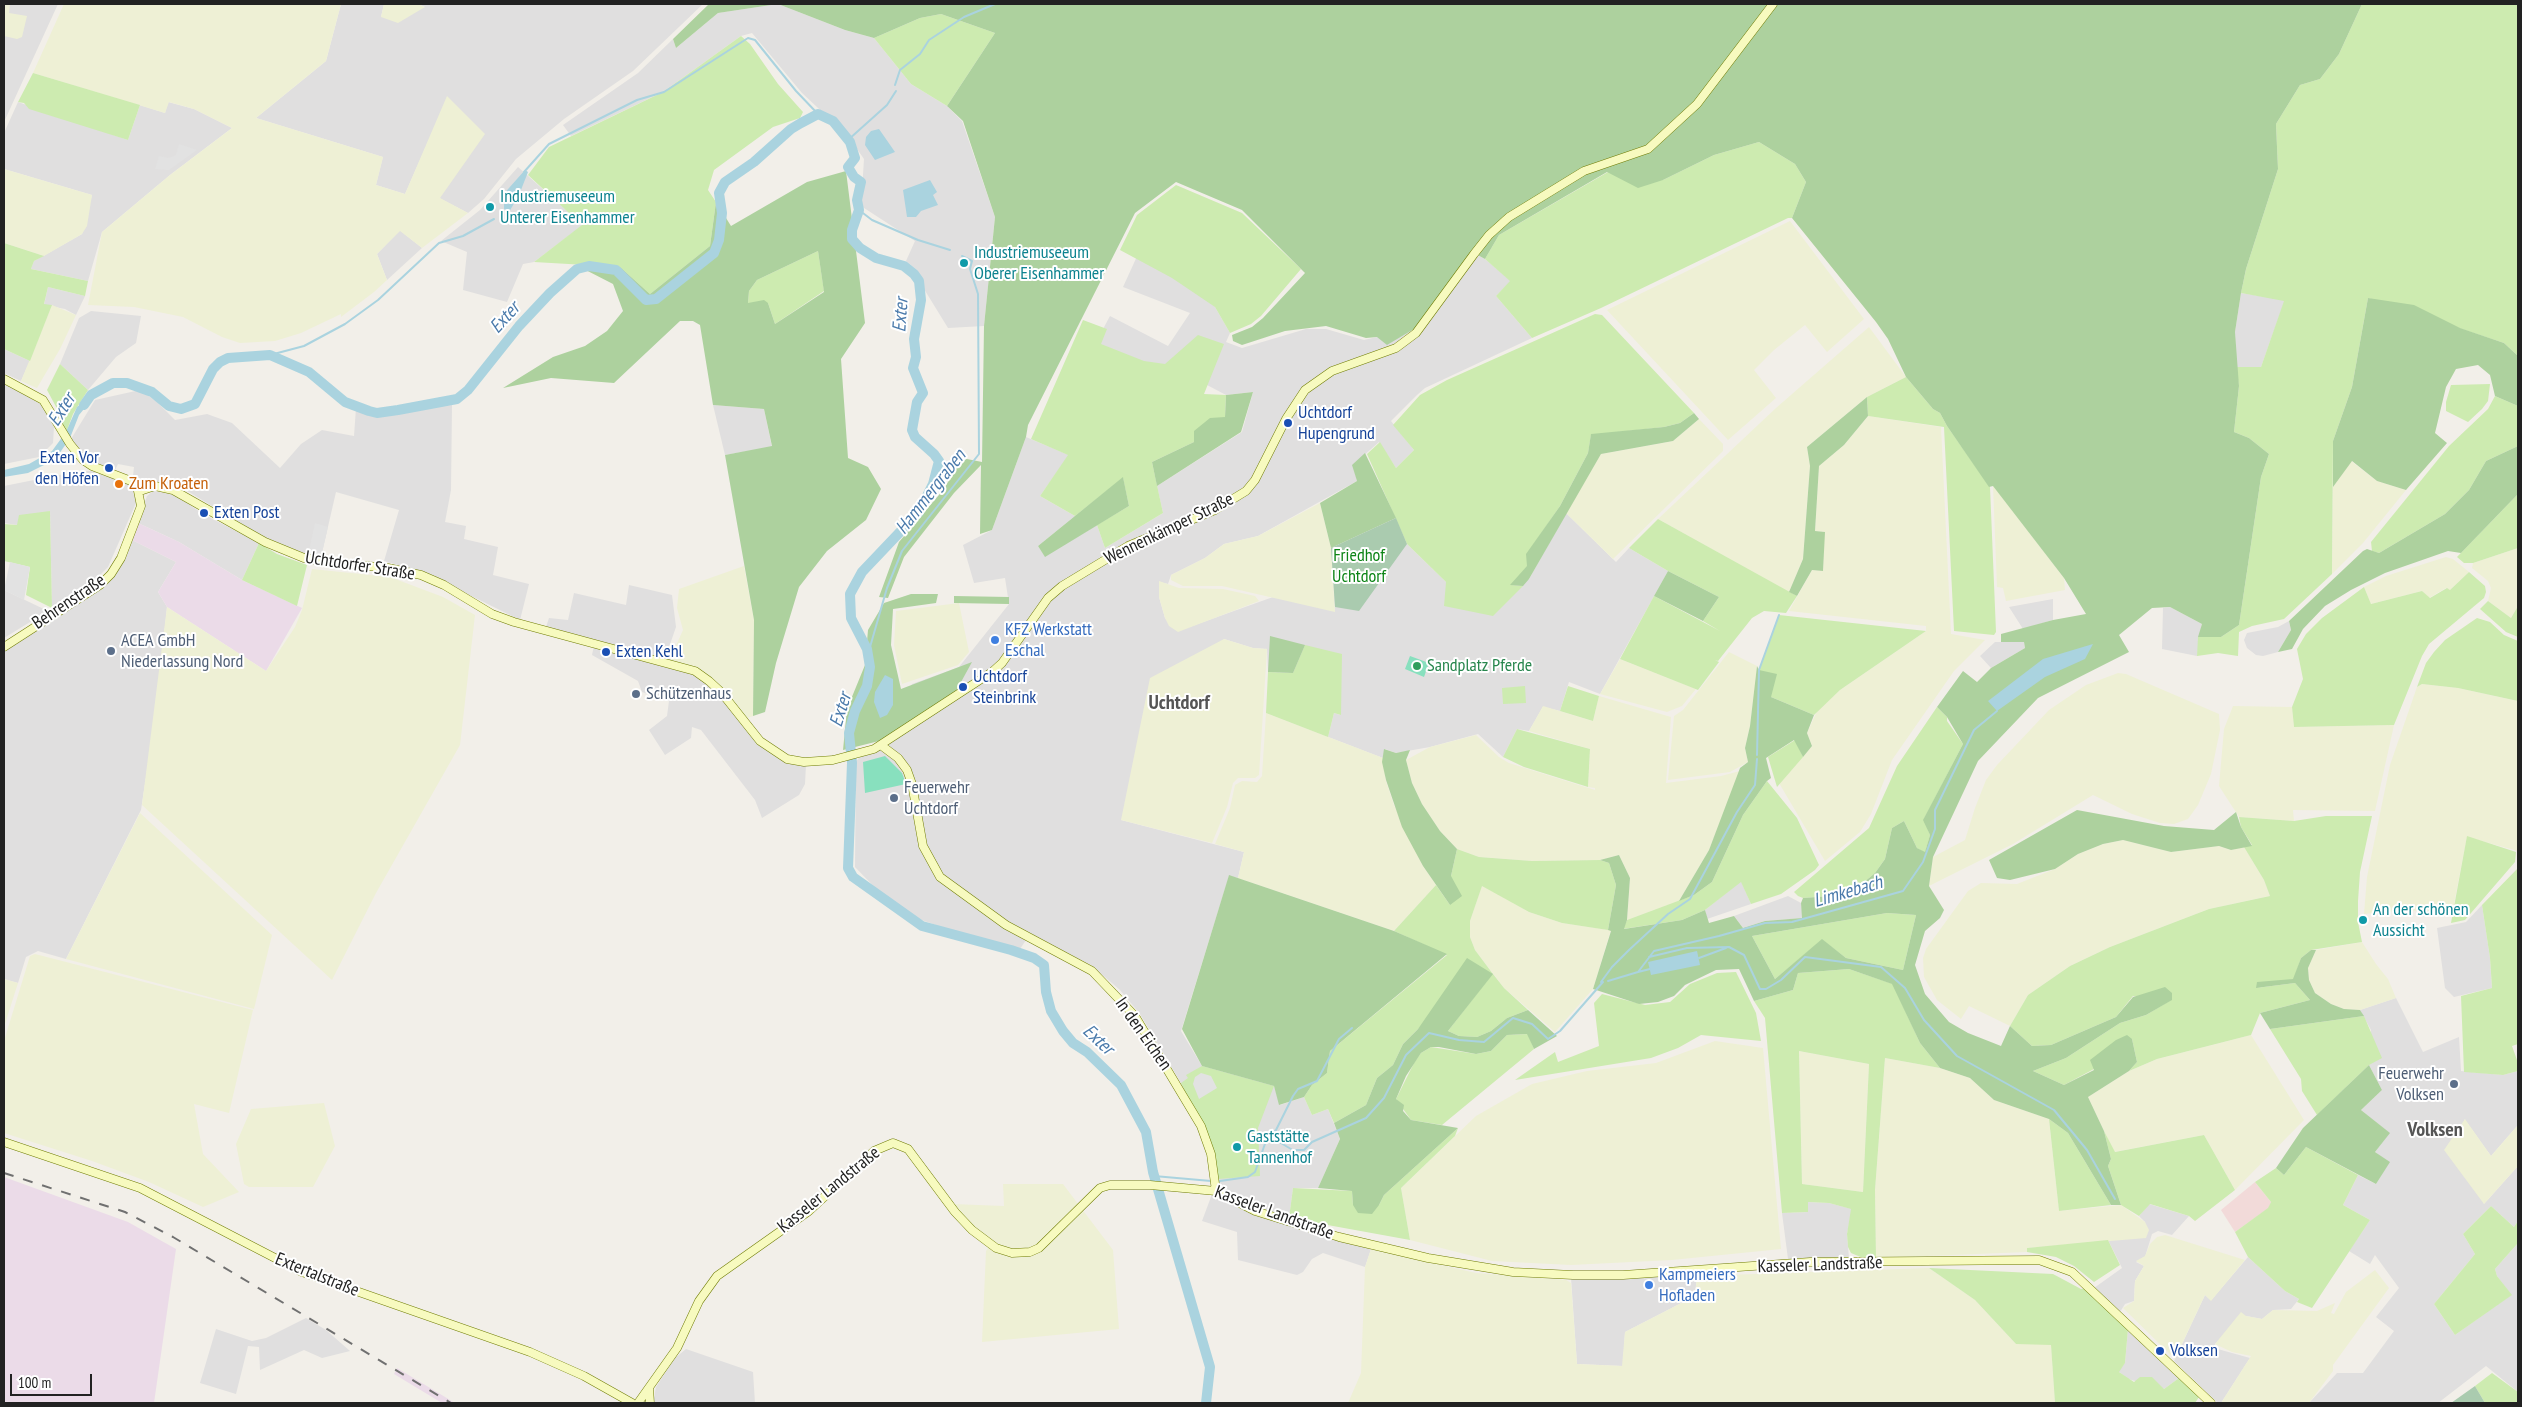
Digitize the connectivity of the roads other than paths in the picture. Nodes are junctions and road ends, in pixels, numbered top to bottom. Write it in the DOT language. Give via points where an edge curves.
graph roads {
  1 [pos="1773,4"];
  2 [pos="4,379"];
  3 [pos="140,491"];
  4 [pos="4,647"];
  5 [pos="882,746"];
  6 [pos="842,757"];
  7 [pos="4,1142"];
  8 [pos="1216,1191"];
  9 [pos="649,1388"];
  10 [pos="632,1403"];
  11 [pos="638,1403"];
  12 [pos="650,1403"];
  13 [pos="2211,1403"];
  1 -- 5 [label="street, Wennenkämper Straße" via="1697,104 1648,149 1584,171 1509,217 1489,235 1424,325 1409,340 1332,371 1304,390 1246,491 1215,510 1128,546 1062,586 1048,598 1002,663 992,672"];
  2 -- 3 [label="street" via="43,400 70,444 92,466 131,481"];
  3 -- 4 [label="street, Behrenstraße" via="140,512 111,574 100,585"];
  3 -- 6 [label="street, Uchtdorfer Straße" via="155,486 173,490 265,542 304,558 421,575 492,614 514,622 694,672 721,692 771,751 787,759 804,762"];
  5 -- 6 [label="street, Wennenkämper Straße"];
  5 -- 8 [label="street, In den Eichen" via="898,758 910,777 923,846 933,867 949,885 1006,925 1092,971 1128,1007 1201,1126 1211,1154"];
  7 -- 10 [label="street, Extertalstraße" via="140,1188 286,1264 530,1352 584,1376"];
  8 -- 9 [label="street, Kasseler Landstraße" via="1165,1185 1110,1185 1100,1188 1039,1248 1012,1254 990,1244 963,1221 908,1149 899,1144 886,1144 874,1151 809,1211 717,1276 698,1301 677,1348"];
  8 -- 13 [label="street, Kasseler Landstraße" via="1255,1211 1339,1237 1480,1268 1562,1275 1622,1275 1810,1262 2039,1260 2072,1272"];
  9 -- 11 [label="street, Kasseler Landstraße"];
  9 -- 12 [label="street"];
}
